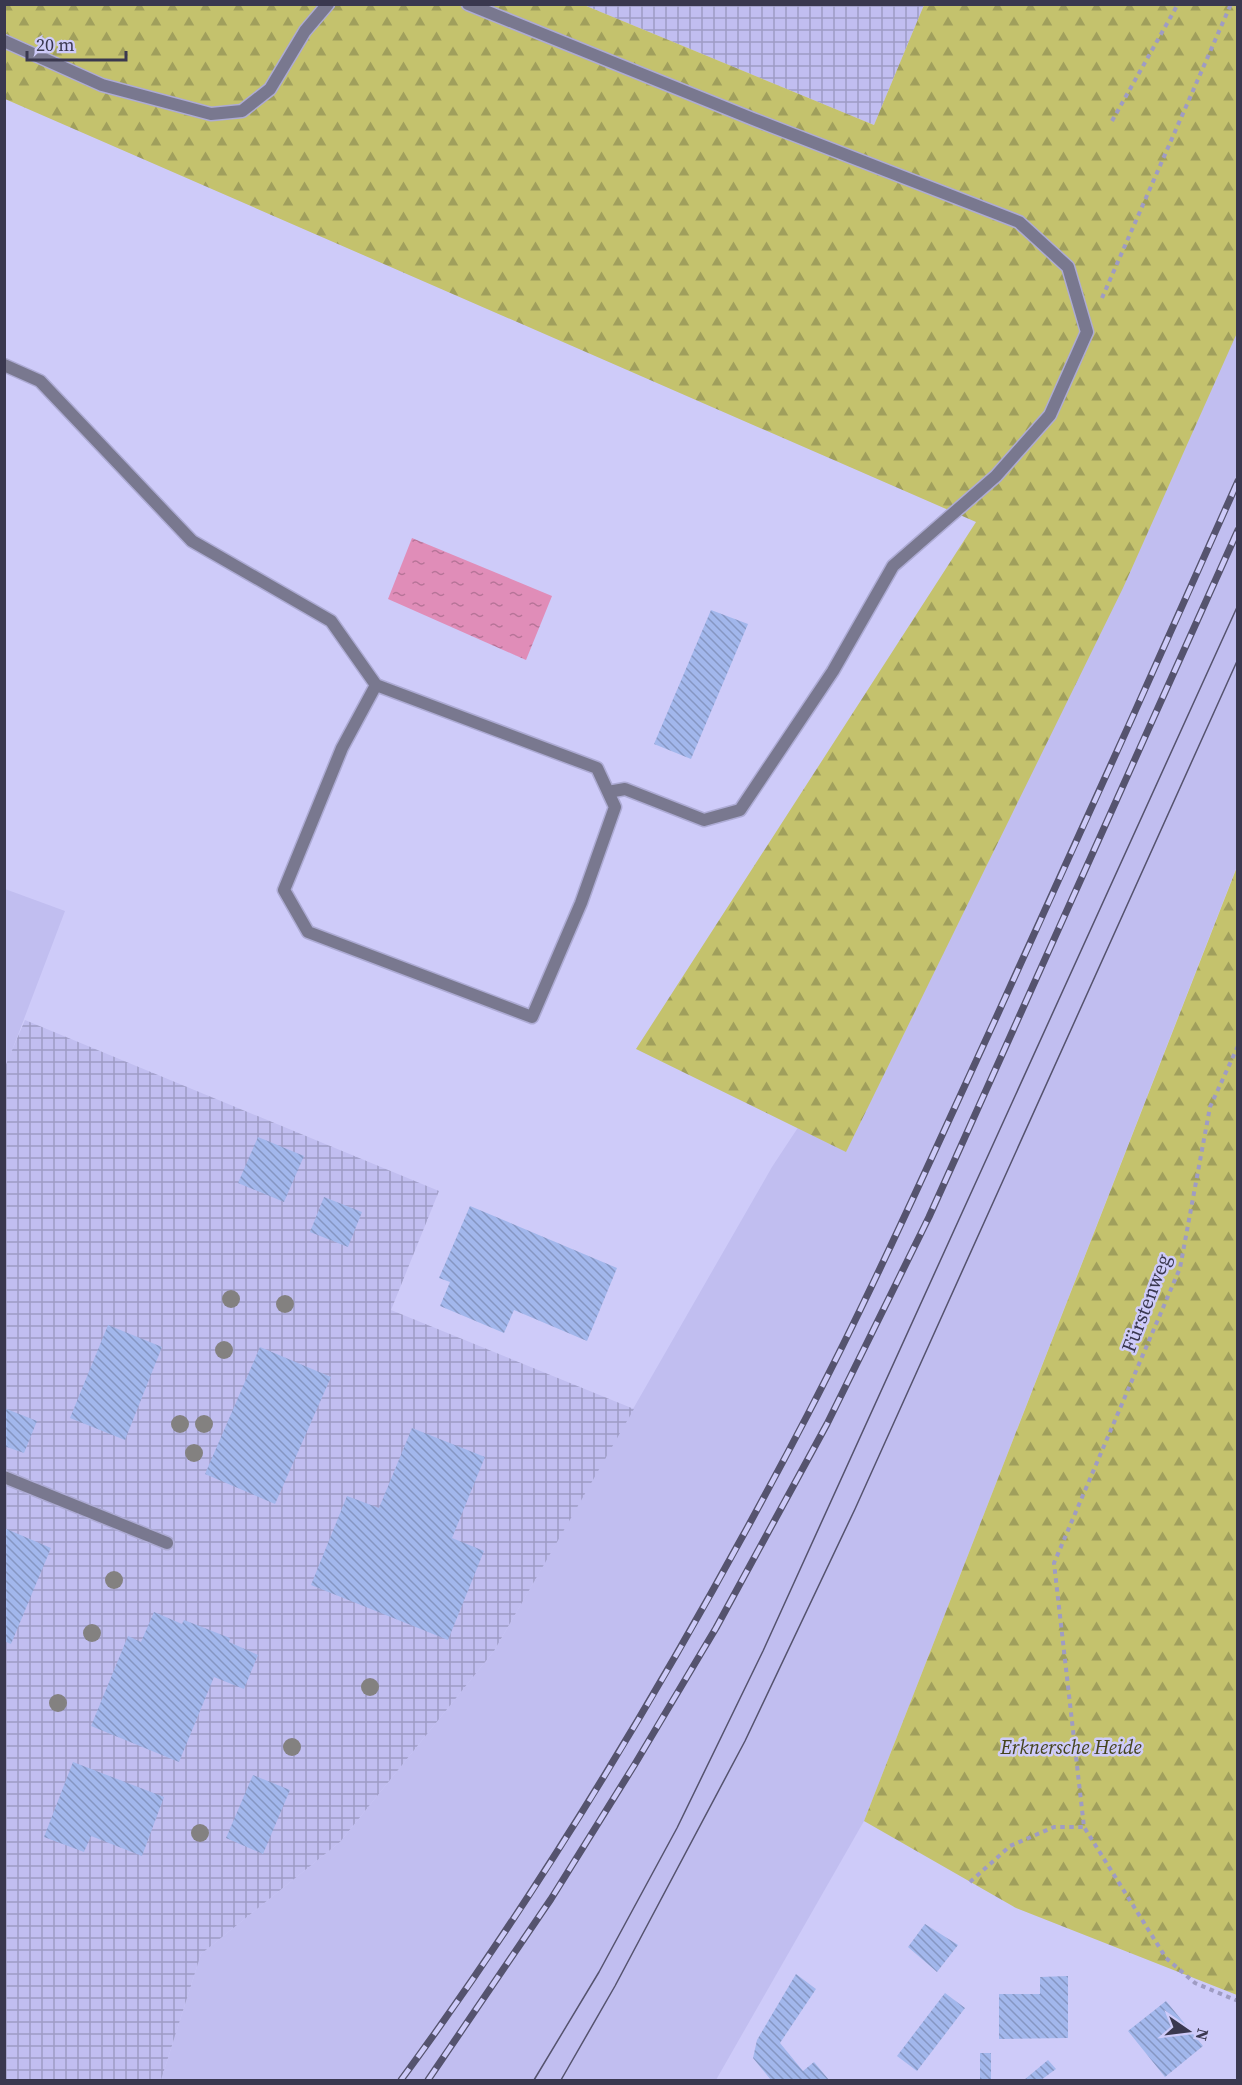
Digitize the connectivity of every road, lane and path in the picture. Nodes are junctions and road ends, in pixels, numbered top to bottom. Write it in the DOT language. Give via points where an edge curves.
graph roads {
  1 [pos="328,4"];
  2 [pos="468,4"];
  3 [pos="1178,4"];
  4 [pos="1232,4"];
  5 [pos="4,41"];
  6 [pos="1112,122"];
  7 [pos="1087,332"];
  8 [pos="4,365"];
  9 [pos="376,685"];
  10 [pos="608,792"];
  11 [pos="1238,1046"];
  12 [pos="4,1477"];
  13 [pos="166,1543"];
  14 [pos="1084,1827"];
  15 [pos="970,1882"];
  16 [pos="1238,2001"];
  1 -- 5 [label="street" via="305,31 270,89 242,111 212,114 102,85"];
  2 -- 7 [label="street" via="1019,222 1068,267"];
  3 -- 6 [label="path"];
  4 -- 7 [label="path"];
  7 -- 10 [label="street" via="1050,415 996,476 893,566 833,671 740,810 704,820 625,789"];
  8 -- 9 [label="street" via="40,381 192,541 331,621"];
  9 -- 10 [label="street" via="597,768"];
  9 -- 10 [label="street" via="342,748 284,890 308,932 532,1017 581,903 615,807"];
  11 -- 14 [label="path, Fürstenweg" via="1210,1107 1180,1268 1054,1563"];
  12 -- 13 [label="street"];
  14 -- 15 [label="path" via="1054,1827 1010,1846"];
  14 -- 16 [label="path" via="1166,1958 1195,1983"];
}
